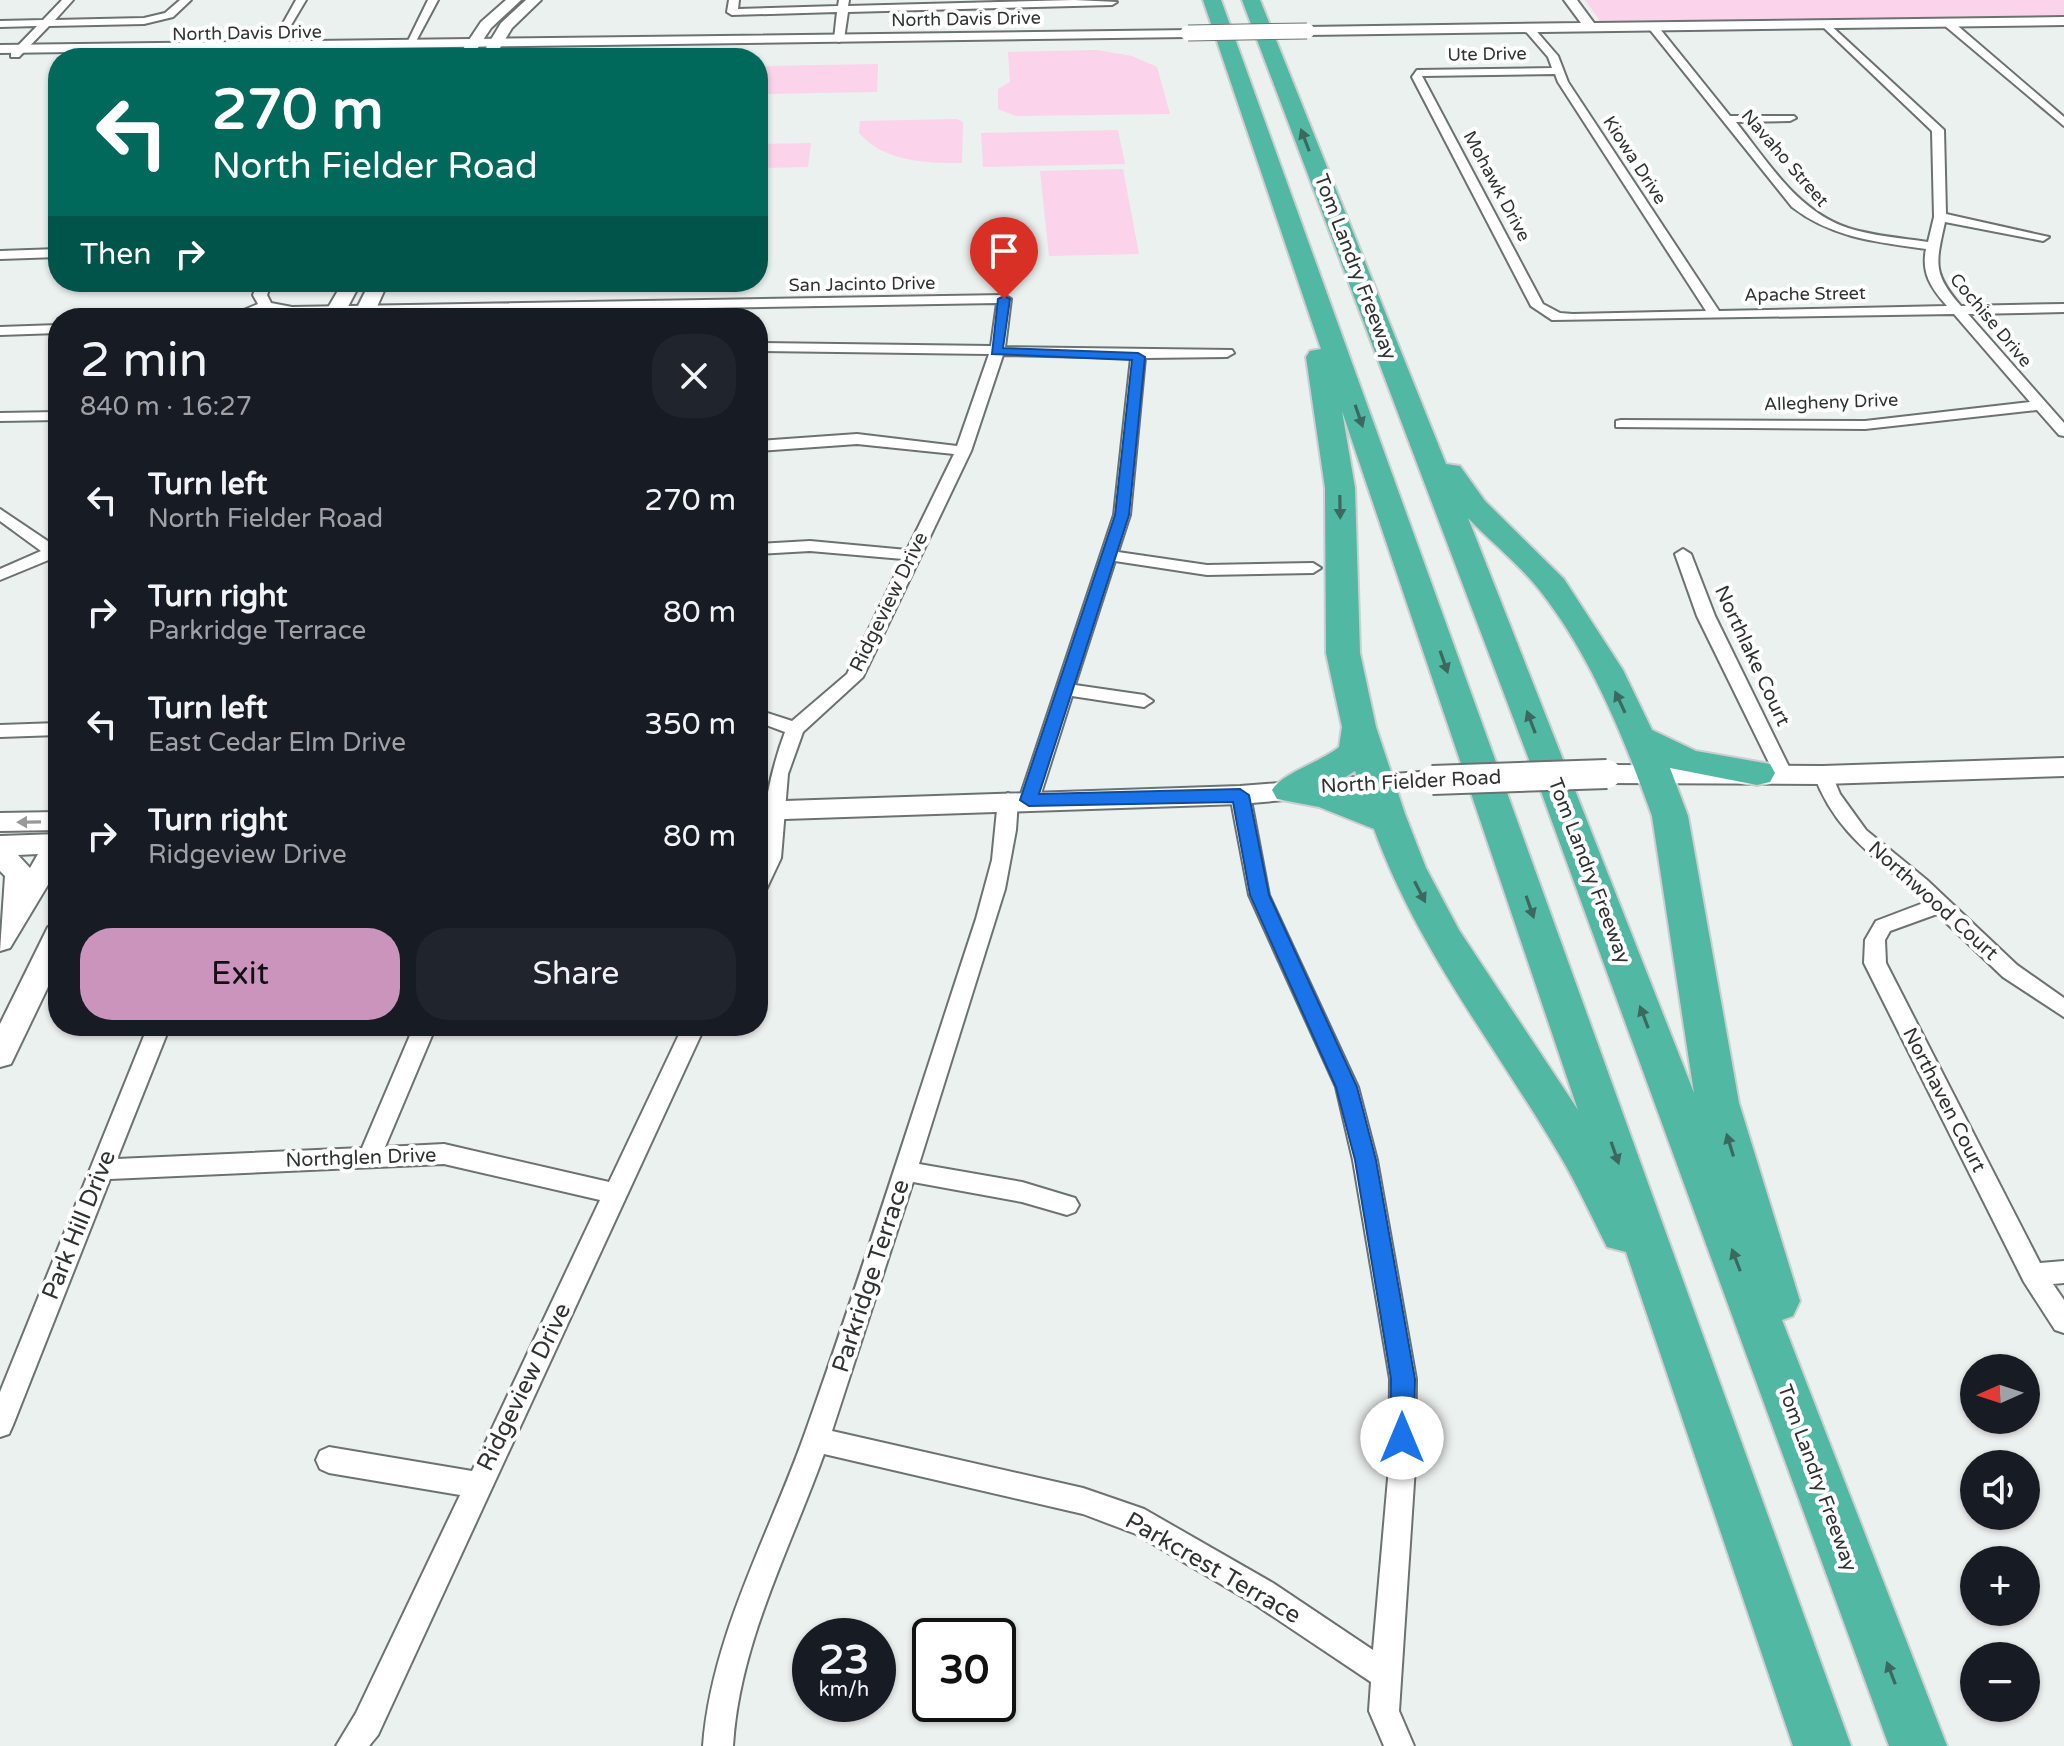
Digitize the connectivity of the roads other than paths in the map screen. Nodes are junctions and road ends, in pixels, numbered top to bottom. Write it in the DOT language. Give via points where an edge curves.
graph roads {
  1 [pos="68,0"];
  2 [pos="186,0"];
  3 [pos="301,0"];
  4 [pos="433,0"];
  5 [pos="514,0"];
  6 [pos="534,0"];
  7 [pos="1251,0"];
  8 [pos="1570,0"];
  9 [pos="1112,2"];
  10 [pos="954,3"];
  11 [pos="843,4"];
  12 [pos="1213,4"];
  13 [pos="733,6"];
  14 [pos="2064,21"];
  15 [pos="46,23"];
  16 [pos="1948,23"];
  17 [pos="0,24"];
  18 [pos="1827,25"];
  19 [pos="1652,26"];
  20 [pos="1590,27"];
  21 [pos="1528,28"];
  22 [pos="839,39"];
  23 [pos="410,43"];
  24 [pos="273,47"];
  25 [pos="220,48"];
  26 [pos="338,48"];
  27 [pos="451,48"];
  28 [pos="470,48"];
  29 [pos="492,48"];
  30 [pos="577,48"];
  31 [pos="48,51"];
  32 [pos="9,52"];
  33 [pos="1557,71"];
  34 [pos="1417,73"];
  35 [pos="1790,118"];
  36 [pos="1727,119"];
  37 [pos="2064,123"];
  38 [pos="1940,217"];
  39 [pos="1296,237"];
  40 [pos="2043,237"];
  41 [pos="1930,246"];
  42 [pos="48,253"];
  43 [pos="0,255"];
  44 [pos="261,292"];
  45 [pos="1004,299"];
  46 [pos="266,306"];
  47 [pos="260,308"];
  48 [pos="276,308"];
  49 [pos="620,308"];
  50 [pos="2064,308"];
  51 [pos="1956,310"];
  52 [pos="1547,313"];
  53 [pos="1714,313"];
  54 [pos="48,329"];
  55 [pos="0,331"];
  56 [pos="1384,341"];
  57 [pos="768,347"];
  58 [pos="997,351"];
  59 [pos="1227,353"];
  60 [pos="1138,357"];
  61 [pos="2040,405"];
  62 [pos="48,416"];
  63 [pos="0,417"];
  64 [pos="1621,424"];
  65 [pos="2064,432"];
  66 [pos="768,445"];
  67 [pos="963,451"];
  68 [pos="0,514"];
  69 [pos="48,537"];
  70 [pos="36,541"];
  71 [pos="768,548"];
  72 [pos="48,549"];
  73 [pos="1683,554"];
  74 [pos="912,555"];
  75 [pos="1111,556"];
  76 [pos="48,557"];
  77 [pos="1313,568"];
  78 [pos="0,575"];
  79 [pos="1067,690"];
  80 [pos="1144,701"];
  81 [pos="768,720"];
  82 [pos="1359,727"];
  83 [pos="48,729"];
  84 [pos="795,729"];
  85 [pos="0,731"];
  86 [pos="1638,738"];
  87 [pos="2064,767"];
  88 [pos="1654,772"];
  89 [pos="1771,774"];
  90 [pos="1823,775"];
  91 [pos="1290,790"];
  92 [pos="1240,795"];
  93 [pos="1018,800"];
  94 [pos="1382,802"];
  95 [pos="768,807"];
  96 [pos="768,810"];
  97 [pos="1670,816"];
  98 [pos="48,821"];
  99 [pos="0,822"];
  100 [pos="768,822"];
  101 [pos="48,844"];
  102 [pos="0,846"];
  103 [pos="0,854"];
  104 [pos="48,860"];
  105 [pos="768,865"];
  106 [pos="1940,905"];
  107 [pos="15,914"];
  108 [pos="0,940"];
  109 [pos="48,956"];
  110 [pos="2064,1009"];
  111 [pos="155,1036"];
  112 [pos="421,1036"];
  113 [pos="689,1036"];
  114 [pos="0,1055"];
  115 [pos="370,1156"];
  116 [pos="101,1170"];
  117 [pos="905,1171"];
  118 [pos="617,1194"];
  119 [pos="1067,1205"];
  120 [pos="2064,1272"];
  121 [pos="2033,1274"];
  122 [pos="2064,1322"];
  123 [pos="0,1425"];
  124 [pos="816,1440"];
  125 [pos="329,1460"];
  126 [pos="476,1485"];
  127 [pos="1842,1543"];
  128 [pos="1386,1675"];
  129 [pos="1820,1738"];
  130 [pos="351,1746"];
  131 [pos="718,1746"];
  132 [pos="1399,1746"];
  133 [pos="1918,1746"];
  1 -- 15 [label="street"];
  2 -- 15 [label="street" via="156,19"];
  3 -- 24 [label="street"];
  4 -- 23 [label="street"];
  5 -- 28 [label="main road"];
  6 -- 29 [label="main road"];
  56 -- 7 [label="highway, Tom Landry Freeway, one-way"];
  8 -- 20 [label="street"];
  9 -- 10 [label="street"];
  10 -- 11 [label="street"];
  11 -- 13 [label="street"];
  11 -- 22 [label="street"];
  12 -- 39 [label="highway"];
  14 -- 16 [label="street, North Davis Drive"];
  15 -- 17 [label="street"];
  15 -- 32 [label="street"];
  16 -- 18 [label="street, North Davis Drive"];
  16 -- 37 [label="street"];
  18 -- 19 [label="street, North Davis Drive"];
  18 -- 38 [label="street, Cochise Drive" via="1938,130"];
  19 -- 20 [label="street, North Davis Drive"];
  19 -- 36 [label="street, Navaho Street"];
  20 -- 21 [label="street, North Davis Drive"];
  21 -- 22 [label="street, North Davis Drive, bridge"];
  21 -- 33 [label="street, Kiowa Drive" via="1553,56"];
  22 -- 30 [label="street, North Davis Drive"];
  23 -- 24 [label="street, North Davis Drive"];
  23 -- 27 [label="street, North Davis Drive"];
  24 -- 25 [label="street, North Davis Drive"];
  24 -- 26 [label="street, North Davis Drive"];
  31 -- 32 [label="street, North Davis Drive"];
  33 -- 34 [label="street, Ute Drive"];
  33 -- 53 [label="street, Kiowa Drive"];
  34 -- 52 [label="street, Mohawk Drive" via="1538,306"];
  35 -- 36 [label="street"];
  36 -- 41 [label="street, Navaho Street" via="1815,221 1843,232"];
  38 -- 40 [label="street"];
  38 -- 41 [label="street, Cochise Drive"];
  39 -- 82 [label="highway, one-way" via="1340,488 1343,653"];
  39 -- 129 [label="highway, one-way"];
  41 -- 51 [label="street, Cochise Drive" via="1929,265 1938,288"];
  42 -- 43 [label="street"];
  44 -- 46 [label="street"];
  45 -- 49 [label="street, San Jacinto Drive"];
  45 -- 58 [label="street, Ridgeview Drive"];
  46 -- 47 [label="street"];
  46 -- 48 [label="street, San Jacinto Drive"];
  50 -- 51 [label="street, Apache Street"];
  51 -- 53 [label="street, Apache Street"];
  51 -- 61 [label="street, Cochise Drive"];
  52 -- 53 [label="street, Apache Street" via="1573,318"];
  54 -- 55 [label="street"];
  86 -- 56 [label="highway, one-way" via="1606,670 1553,586 1474,507 1440,456"];
  127 -- 56 [label="highway, Tom Landry Freeway, one-way"];
  57 -- 58 [label="street"];
  58 -- 60 [label="street"];
  58 -- 67 [label="street, Ridgeview Drive"];
  59 -- 60 [label="street"];
  60 -- 75 [label="street, Parkridge Terrace" via="1122,515"];
  61 -- 64 [label="street, Allegheny Drive" via="1865,425"];
  61 -- 65 [label="street, Cochise Drive"];
  62 -- 63 [label="street"];
  66 -- 67 [label="street" via="857,439"];
  67 -- 74 [label="street, Ridgeview Drive"];
  68 -- 70 [label="street"];
  69 -- 70 [label="street"];
  70 -- 72 [label="street"];
  71 -- 74 [label="street" via="810,546"];
  73 -- 89 [label="street, Northlake Court"];
  74 -- 84 [label="street, Ridgeview Drive" via="854,677"];
  75 -- 77 [label="street" via="1207,570"];
  75 -- 79 [label="street, Parkridge Terrace"];
  76 -- 78 [label="street"];
  79 -- 80 [label="street"];
  79 -- 93 [label="street, Parkridge Terrace"];
  81 -- 84 [label="street"];
  82 -- 91 [label="highway" via="1356,752 1334,770"];
  82 -- 94 [label="highway"];
  83 -- 85 [label="street"];
  84 -- 95 [label="street, Ridgeview Drive"];
  86 -- 88 [label="highway"];
  86 -- 89 [label="highway" via="1688,762"];
  87 -- 90 [label="main road, North Fielder Road"];
  88 -- 89 [label="main road, North Fielder Road"];
  88 -- 94 [label="main road, North Fielder Road, bridge" via="1432,780"];
  88 -- 97 [label="highway"];
  89 -- 90 [label="main road, North Fielder Road"];
  89 -- 97 [label="highway" via="1720,779 1696,788"];
  90 -- 106 [label="street, Northwood Court" via="1859,835"];
  91 -- 92 [label="main road"];
  91 -- 94 [label="highway"];
  92 -- 93 [label="main road"];
  92 -- 128 [label="street" via="1259,895 1347,1087 1400,1363 1402,1467"];
  93 -- 96 [label="main road"];
  93 -- 117 [label="street, Parkridge Terrace"];
  94 -- 129 [label="highway, one-way" via="1407,868 1444,939 1576,1143 1619,1224"];
  127 -- 97 [label="highway, one-way" via="1717,1103"];
  98 -- 99 [label="main road, one-way"];
  100 -- 105 [label="street, Ridgeview Drive"];
  101 -- 102 [label="main road"];
  103 -- 107 [label="main road" via="19,873"];
  104 -- 107 [label="main road"];
  106 -- 110 [label="street, Northwood Court" via="2010,971"];
  106 -- 121 [label="street, Northaven Court" via="1883,926 1875,940 1875,963"];
  107 -- 108 [label="main road"];
  109 -- 114 [label="main road"];
  111 -- 116 [label="street, Park Hill Drive"];
  112 -- 115 [label="street"];
  113 -- 118 [label="street, Ridgeview Drive"];
  115 -- 116 [label="street, Northglen Drive"];
  115 -- 118 [label="street, Northglen Drive" via="444,1154"];
  116 -- 123 [label="street, Park Hill Drive"];
  117 -- 119 [label="street"];
  117 -- 124 [label="street, Parkridge Terrace"];
  118 -- 126 [label="street, Ridgeview Drive"];
  120 -- 121 [label="street"];
  121 -- 122 [label="street, Northaven Court"];
  124 -- 128 [label="street, Parkcrest Terrace" via="1083,1501 1144,1523 1263,1593"];
  124 -- 131 [label="street, Parkridge Terrace" via="729,1674 717,1719"];
  125 -- 126 [label="street"];
  126 -- 130 [label="street, Ridgeview Drive" via="367,1724"];
  133 -- 127 [label="highway, Tom Landry Freeway, one-way"];
  128 -- 132 [label="street" via="1384,1711"];
}
